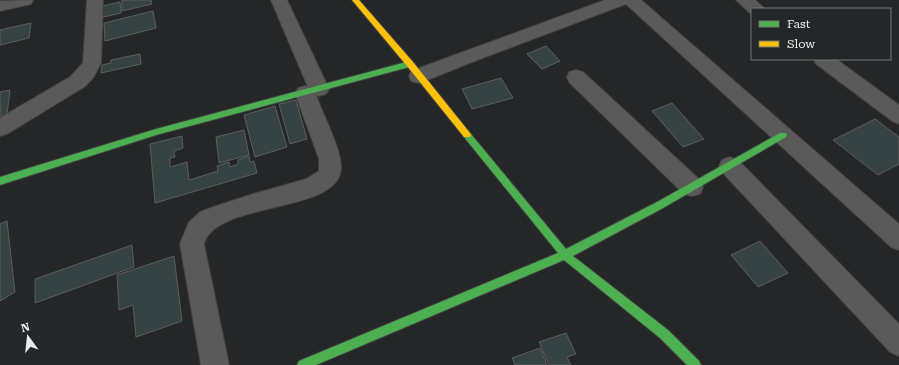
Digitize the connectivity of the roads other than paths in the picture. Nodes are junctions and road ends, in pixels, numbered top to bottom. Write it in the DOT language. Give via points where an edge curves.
graph roads {
  1 [pos="25,0"];
  2 [pos="95,0"];
  3 [pos="279,0"];
  4 [pos="356,0"];
  5 [pos="621,0"];
  6 [pos="631,0"];
  7 [pos="744,0"];
  8 [pos="0,6"];
  9 [pos="755,8"];
  10 [pos="824,60"];
  11 [pos="414,70"];
  12 [pos="576,77"];
  13 [pos="312,91"];
  14 [pos="899,116"];
  15 [pos="0,128"];
  16 [pos="783,135"];
  17 [pos="730,166"];
  18 [pos="0,182"];
  19 [pos="692,187"];
  20 [pos="899,239"];
  21 [pos="565,255"];
  22 [pos="899,343"];
  23 [pos="215,365"];
  24 [pos="303,365"];
  25 [pos="695,365"];
  1 -- 8 [label="street"];
  2 -- 15 [label="street" via="92,62 86,74"];
  3 -- 13 [label="street"];
  4 -- 11 [label="street"];
  5 -- 11 [label="street" via="460,59"];
  6 -- 16 [label="street"];
  7 -- 9 [label="street"];
  10 -- 14 [label="street"];
  11 -- 13 [label="street"];
  11 -- 21 [label="street"];
  12 -- 19 [label="street"];
  13 -- 18 [label="street" via="156,132"];
  13 -- 23 [label="street" via="330,159 330,171 326,179 312,188 216,216 202,224 194,233 192,244"];
  16 -- 17 [label="street"];
  16 -- 20 [label="street"];
  17 -- 19 [label="street"];
  17 -- 22 [label="street"];
  19 -- 21 [label="street"];
  21 -- 24 [label="street"];
  21 -- 25 [label="street" via="664,334"];
}
